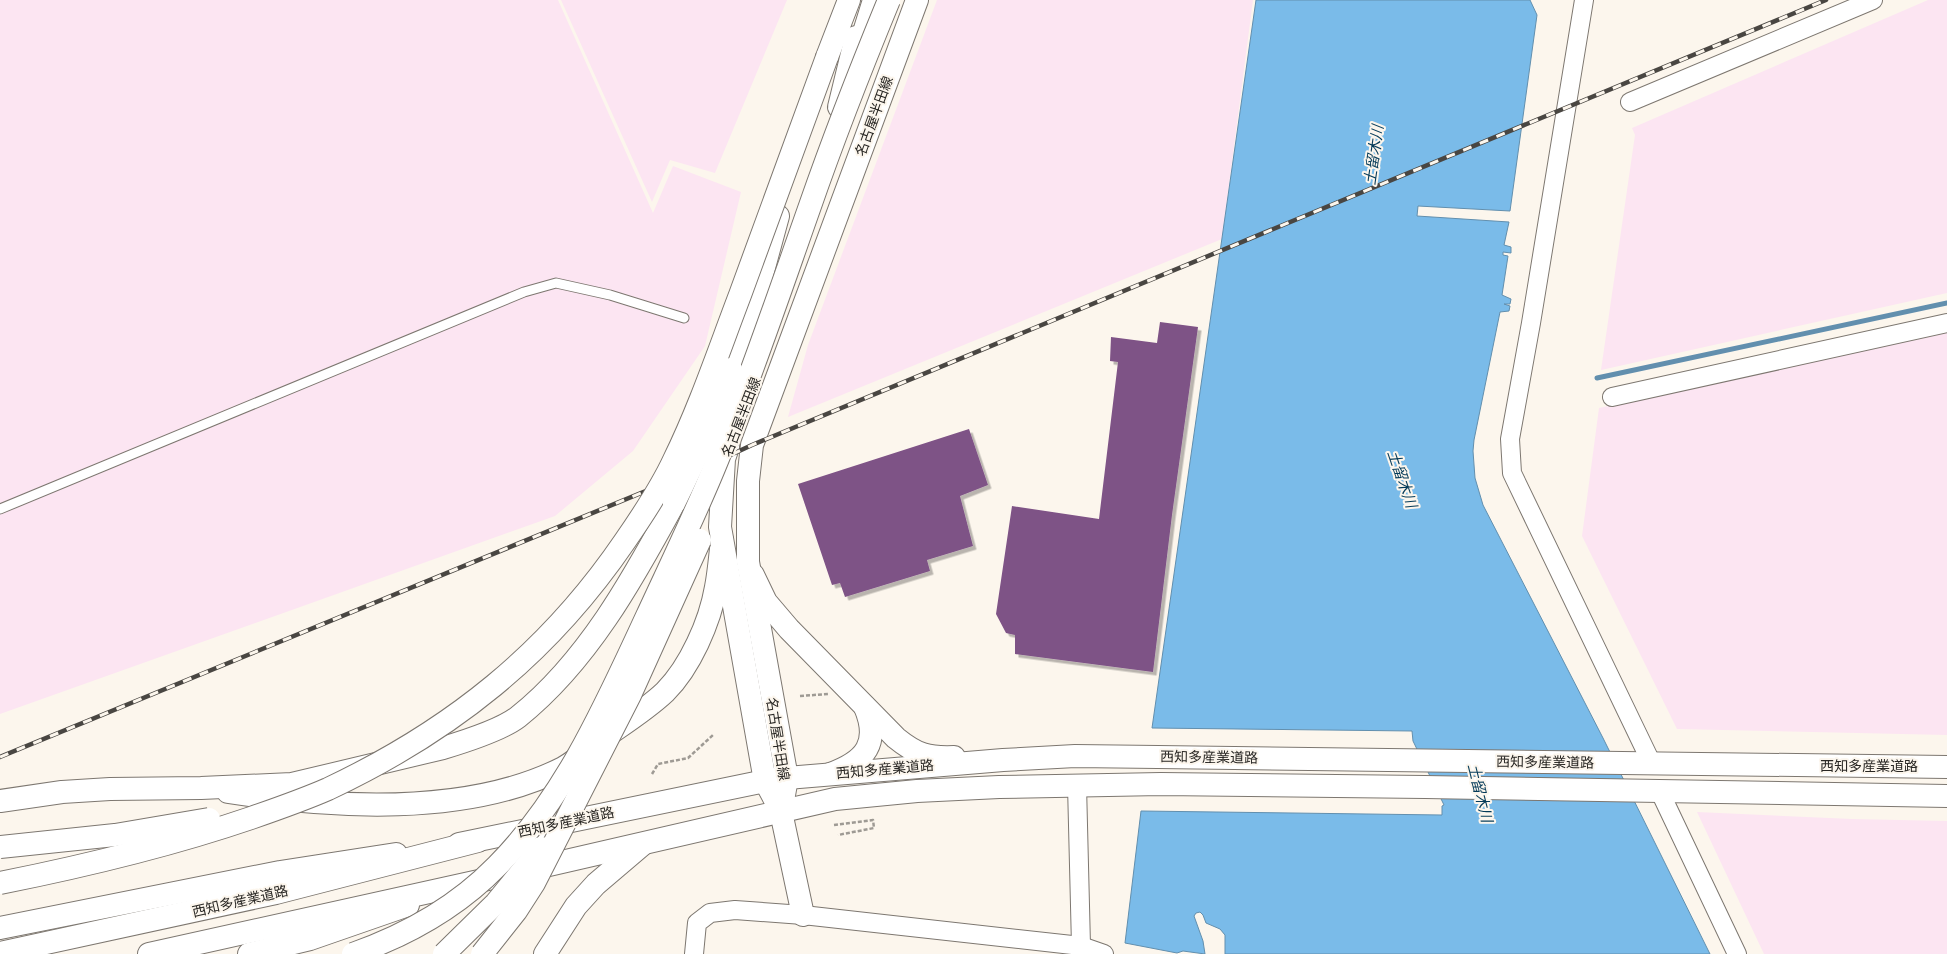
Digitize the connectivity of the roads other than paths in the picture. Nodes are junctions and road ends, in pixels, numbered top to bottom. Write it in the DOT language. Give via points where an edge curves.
graph roads {
  1 [pos="849,0"];
  2 [pos="865,0"];
  3 [pos="874,0"];
  4 [pos="890,0"];
  5 [pos="917,0"];
  6 [pos="1584,0"];
  7 [pos="1873,0"];
  8 [pos="1630,102"];
  9 [pos="800,132"];
  10 [pos="830,141"];
  11 [pos="684,318"];
  12 [pos="1947,323"];
  13 [pos="1612,397"];
  14 [pos="0,509"];
  15 [pos="722,540"];
  16 [pos="748,562"];
  17 [pos="798,638"];
  18 [pos="764,654"];
  19 [pos="865,707"];
  20 [pos="1075,756"];
  21 [pos="389,757"];
  22 [pos="1644,763"];
  23 [pos="1947,767"];
  24 [pos="830,774"];
  25 [pos="787,778"];
  26 [pos="765,781"];
  27 [pos="1077,785"];
  28 [pos="201,788"];
  29 [pos="1654,791"];
  30 [pos="1947,796"];
  31 [pos="0,801"];
  32 [pos="574,804"];
  33 [pos="781,812"];
  34 [pos="478,841"];
  35 [pos="646,842"];
  36 [pos="0,847"];
  37 [pos="490,879"];
  38 [pos="0,883"];
  39 [pos="803,915"];
  40 [pos="0,928"];
  41 [pos="1081,946"];
  42 [pos="0,953"];
  43 [pos="149,954"];
  44 [pos="249,954"];
  45 [pos="354,954"];
  46 [pos="444,954"];
  47 [pos="482,954"];
  48 [pos="545,954"];
  49 [pos="694,954"];
  50 [pos="1104,954"];
  51 [pos="1737,954"];
  1 -- 9 [label="main road, bridge"];
  2 -- 10 [label="main road, 名古屋半田線"];
  3 -- 10 [label="main road"];
  4 -- 32 [label="main road, bridge" via="867,79 763,382 734,457 630,695"];
  4 -- 45 [label="main road, bridge" via="811,203 717,461 619,678 587,739 540,814 496,868 431,918 405,933"];
  5 -- 16 [label="main road, 名古屋半田線" via="752,445 748,481"];
  6 -- 22 [label="street" via="1510,440 1512,473"];
  7 -- 8 [label="street"];
  9 -- 21 [label="main road, bridge" via="689,426 671,467 634,529 590,590 515,669 452,719"];
  9 -- 28 [label="main road, bridge" via="751,312 714,418 696,460 634,574 588,643 564,672 517,718 459,744 292,784"];
  10 -- 15 [label="main road, 名古屋半田線" via="797,263 724,459 720,527"];
  11 -- 14 [label="lane" via="610,295 556,283 524,292"];
  12 -- 13 [label="street"];
  15 -- 26 [label="main road, 名古屋半田線"];
  15 -- 28 [label="main road" via="716,588 705,622 681,672 666,691 649,706 564,767 530,782 490,793 415,803 329,803 264,798"];
  16 -- 17 [label="main road" via="766,602"];
  16 -- 18 [label="main road, 名古屋半田線"];
  17 -- 18 [label="main road" via="780,637 773,641"];
  17 -- 19 [label="main road"];
  18 -- 25 [label="main road, 名古屋半田線"];
  19 -- 20 [label="main road" via="896,738 925,756"];
  19 -- 24 [label="main road" via="872,730 867,749 856,763"];
  20 -- 22 [label="main road, 西知多産業道路"];
  20 -- 24 [label="main road, 西知多産業道路"];
  21 -- 36 [label="main road, bridge" via="301,793 219,817 115,835"];
  21 -- 38 [label="main road, bridge" via="326,790 222,828 123,856"];
  22 -- 23 [label="main road, 西知多産業道路"];
  24 -- 25 [label="main road, 西知多産業道路"];
  25 -- 26 [label="main road, 西知多産業道路"];
  25 -- 33 [label="main road, 名古屋半田線"];
  26 -- 33 [label="main road, 名古屋半田線"];
  26 -- 34 [label="main road, 西知多産業道路"];
  27 -- 29 [label="main road, 西知多産業道路"];
  27 -- 33 [label="main road, 西知多産業道路" via="917,791 835,800"];
  27 -- 41 [label="street"];
  28 -- 31 [label="main road" via="62,792"];
  29 -- 30 [label="main road, 西知多産業道路"];
  29 -- 51 [label="street"];
  32 -- 46 [label="main road, bridge" via="496,903"];
  32 -- 47 [label="main road, bridge" via="534,883 516,912"];
  33 -- 35 [label="main road, 西知多産業道路"];
  33 -- 39 [label="main road"];
  34 -- 40 [label="main road, 西知多産業道路" via="280,872"];
  34 -- 42 [label="main road, 西知多産業道路" via="276,893"];
  35 -- 37 [label="main road, 西知多産業道路"];
  35 -- 48 [label="main road" via="596,884 576,906"];
  37 -- 43 [label="main road, 西知多産業道路"];
  37 -- 44 [label="main road, 西知多産業道路" via="310,939"];
  39 -- 41 [label="street"];
  39 -- 49 [label="street" via="735,910 710,913 697,923"];
  41 -- 50 [label="street"];
}
